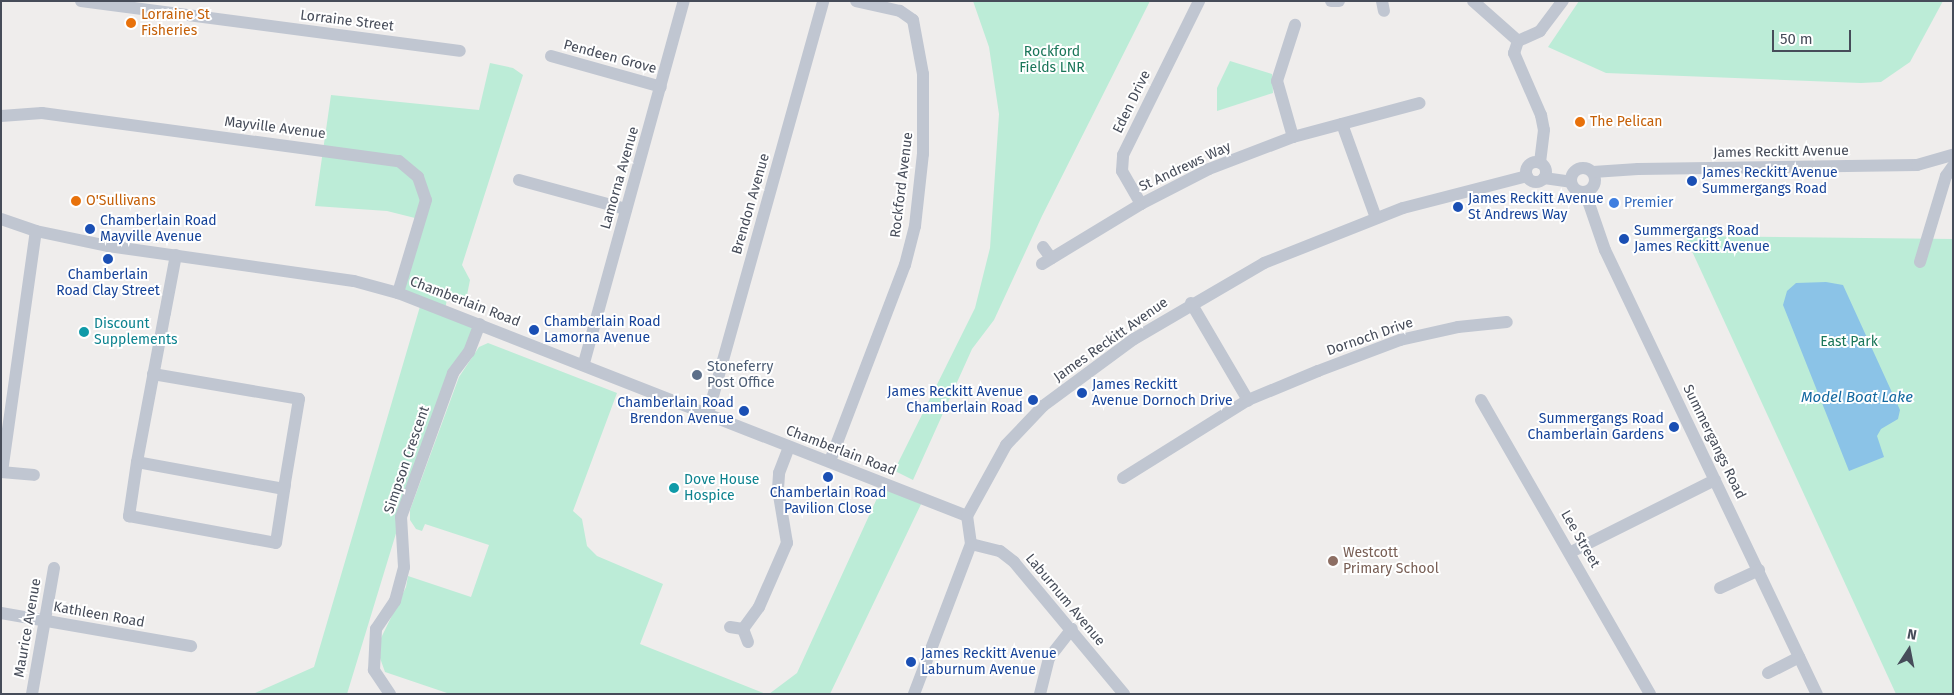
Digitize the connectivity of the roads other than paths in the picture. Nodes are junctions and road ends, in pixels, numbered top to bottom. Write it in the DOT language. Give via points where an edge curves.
graph roads {
  1 [pos="81,1"];
  2 [pos="684,1"];
  3 [pos="823,1"];
  4 [pos="856,1"];
  5 [pos="1199,1"];
  6 [pos="1331,1"];
  7 [pos="1339,1"];
  8 [pos="1473,1"];
  9 [pos="1563,1"];
  10 [pos="1298,31"];
  11 [pos="1518,41"];
  12 [pos="460,51"];
  13 [pos="551,56"];
  14 [pos="661,87"];
  15 [pos="1420,103"];
  16 [pos="1,116"];
  17 [pos="1342,124"];
  18 [pos="1293,137"];
  19 [pos="1953,154"];
  20 [pos="1953,166"];
  21 [pos="1543,171"];
  22 [pos="1593,172"];
  23 [pos="1571,178"];
  24 [pos="519,180"];
  25 [pos="1586,197"];
  26 [pos="1141,204"];
  27 [pos="626,209"];
  28 [pos="1,212"];
  29 [pos="1376,218"];
  30 [pos="1,219"];
  31 [pos="15,223"];
  32 [pos="36,231"];
  33 [pos="1043,246"];
  34 [pos="176,255"];
  35 [pos="1920,262"];
  36 [pos="398,293"];
  37 [pos="1191,303"];
  38 [pos="1507,322"];
  39 [pos="480,324"];
  40 [pos="584,363"];
  41 [pos="153,374"];
  42 [pos="1248,400"];
  43 [pos="1481,400"];
  44 [pos="708,414"];
  45 [pos="789,447"];
  46 [pos="830,461"];
  47 [pos="137,462"];
  48 [pos="1127,471"];
  49 [pos="2,472"];
  50 [pos="34,476"];
  51 [pos="1715,480"];
  52 [pos="285,484"];
  53 [pos="967,516"];
  54 [pos="971,544"];
  55 [pos="1571,552"];
  56 [pos="54,568"];
  57 [pos="1759,570"];
  58 [pos="1720,588"];
  59 [pos="1,613"];
  60 [pos="45,621"];
  61 [pos="1072,629"];
  62 [pos="748,642"];
  63 [pos="191,646"];
  64 [pos="1799,657"];
  65 [pos="1768,673"];
  66 [pos="32,694"];
  67 [pos="390,694"];
  68 [pos="914,694"];
  69 [pos="1040,694"];
  70 [pos="1124,694"];
  71 [pos="1650,694"];
  72 [pos="1817,694"];
  1 -- 12 [label="street, Lorraine Street"];
  2 -- 14 [label="street, Lamorna Avenue"];
  3 -- 44 [label="street, Brendon Avenue"];
  4 -- 46 [label="street, Rockford Avenue" via="900,11 913,20 922,74 923,154 914,226 905,265"];
  5 -- 26 [label="street, Eden Drive" via="1199,14 1122,155 1122,171"];
  6 -- 7 [label="street"];
  8 -- 11 [label="street"];
  9 -- 11 [label="street" via="1540,31"];
  10 -- 18 [label="street" via="1277,81"];
  11 -- 21 [label="street" via="1514,53 1541,115"];
  13 -- 14 [label="street, Pendeen Grove"];
  14 -- 27 [label="street, Lamorna Avenue"];
  15 -- 17 [label="street, St Andrews Way"];
  16 -- 36 [label="street, Mayville Avenue" via="42,114 399,161 418,177 426,200"];
  17 -- 18 [label="street, St Andrews Way"];
  17 -- 29 [label="street"];
  18 -- 26 [label="street, St Andrews Way" via="1209,170"];
  19 -- 22 [label="street, James Reckitt Avenue" via="1917,165"];
  20 -- 35 [label="street" via="1946,176"];
  21 -- 23 [label="street, James Reckitt Avenue"];
  21 -- 29 [label="street, James Reckitt Avenue" via="1534,182 1527,176"];
  22 -- 23 [label="street, James Reckitt Avenue" via="1582,168"];
  22 -- 25 [label="street" via="1595,184"];
  23 -- 25 [label="street, James Reckitt Avenue" via="1575,190"];
  24 -- 27 [label="street"];
  25 -- 51 [label="street, Summergangs Road" via="1605,250"];
  26 -- 33 [label="street, St Andrews Way" via="1046,261"];
  27 -- 40 [label="street, Lamorna Avenue"];
  28 -- 31 [label="street, Chamberlain Road"];
  29 -- 37 [label="street, James Reckitt Avenue" via="1264,263"];
  30 -- 31 [label="street, Chamberlain Road"];
  31 -- 32 [label="street, Chamberlain Road"];
  32 -- 34 [label="street, Chamberlain Road" via="108,246"];
  32 -- 49 [label="street"];
  34 -- 36 [label="street, Chamberlain Road" via="354,281"];
  34 -- 41 [label="street"];
  36 -- 39 [label="street, Chamberlain Road"];
  37 -- 42 [label="street"];
  37 -- 53 [label="street, James Reckitt Avenue" via="1134,339 1043,406 1006,445"];
  38 -- 42 [label="street, Dornoch Drive" via="1458,327 1400,340"];
  39 -- 40 [label="street, Chamberlain Road"];
  39 -- 67 [label="street, Simpson Crescent" via="468,352 454,373 401,517 404,567 395,602 376,629 374,670"];
  40 -- 44 [label="street, Chamberlain Road"];
  41 -- 47 [label="street"];
  41 -- 52 [label="street" via="299,399"];
  42 -- 48 [label="street, Dornoch Drive"];
  43 -- 55 [label="street, Lee Street"];
  44 -- 45 [label="street, Chamberlain Road"];
  45 -- 46 [label="street, Chamberlain Road"];
  45 -- 62 [label="street" via="778,480 787,543 759,607 737,628"];
  46 -- 53 [label="street, Chamberlain Road"];
  47 -- 52 [label="street" via="284,489"];
  47 -- 52 [label="street" via="129,516 276,543"];
  49 -- 50 [label="street"];
  51 -- 55 [label="street"];
  51 -- 57 [label="street, Summergangs Road"];
  53 -- 54 [label="street"];
  54 -- 61 [label="street, Laburnum Avenue" via="1000,551 1014,562"];
  54 -- 68 [label="street"];
  55 -- 71 [label="street, Lee Street"];
  56 -- 60 [label="street, Maurice Avenue"];
  57 -- 58 [label="street"];
  57 -- 64 [label="street, Summergangs Road"];
  59 -- 60 [label="street, Kathleen Road"];
  60 -- 63 [label="street, Kathleen Road"];
  60 -- 66 [label="street, Maurice Avenue"];
  61 -- 69 [label="street" via="1049,658"];
  61 -- 70 [label="street, Laburnum Avenue"];
  64 -- 65 [label="street"];
  64 -- 72 [label="street, Summergangs Road"];
}
